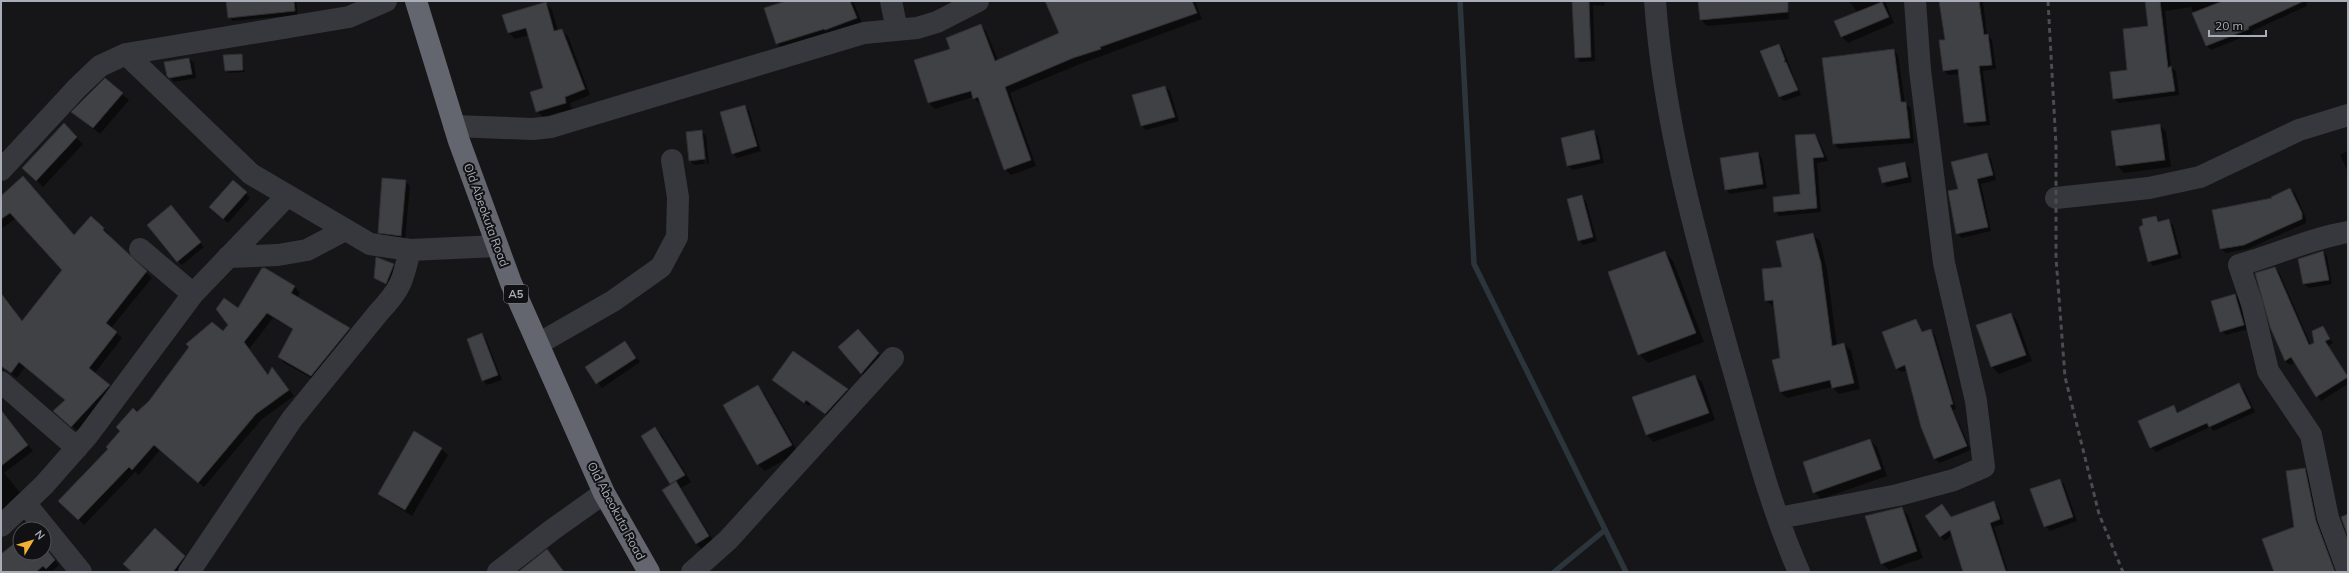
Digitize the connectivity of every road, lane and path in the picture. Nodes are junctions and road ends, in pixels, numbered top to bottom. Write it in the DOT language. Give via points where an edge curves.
graph roads {
  1 [pos="386,1"];
  2 [pos="416,1"];
  3 [pos="891,1"];
  4 [pos="978,1"];
  5 [pos="1655,1"];
  6 [pos="1915,1"];
  7 [pos="896,30"];
  8 [pos="126,54"];
  9 [pos="2348,115"];
  10 [pos="454,126"];
  11 [pos="672,160"];
  12 [pos="1,170"];
  13 [pos="287,196"];
  14 [pos="2056,198"];
  15 [pos="263,220"];
  16 [pos="345,230"];
  17 [pos="2348,232"];
  18 [pos="497,246"];
  19 [pos="140,249"];
  20 [pos="410,250"];
  21 [pos="278,255"];
  22 [pos="228,257"];
  23 [pos="193,294"];
  24 [pos="538,344"];
  25 [pos="893,358"];
  26 [pos="1,382"];
  27 [pos="77,448"];
  28 [pos="604,493"];
  29 [pos="25,503"];
  30 [pos="1779,518"];
  31 [pos="1,526"];
  32 [pos="81,572"];
  33 [pos="189,572"];
  34 [pos="498,572"];
  35 [pos="649,572"];
  36 [pos="692,572"];
  37 [pos="1799,572"];
  38 [pos="2348,572"];
  1 -- 8 [label="street" via="349,17"];
  2 -- 10 [label="highway, Old Abeokuta Road / A5"];
  3 -- 7 [label="street"];
  4 -- 7 [label="street" via="937,22"];
  5 -- 30 [label="street" via="1665,92 1696,239 1765,478"];
  6 -- 30 [label="street" via="1920,70 1944,263 1976,401 1984,467 1954,480 1898,495"];
  7 -- 10 [label="street" via="864,33 842,39 552,127 533,129"];
  8 -- 12 [label="street" via="100,66"];
  8 -- 13 [label="street" via="251,174"];
  9 -- 14 [label="street" via="2299,130 2200,177 2149,188"];
  10 -- 18 [label="highway, Old Abeokuta Road / A5"];
  11 -- 24 [label="street" via="678,197 677,237 661,266 613,301"];
  13 -- 15 [label="street"];
  13 -- 16 [label="street"];
  15 -- 21 [label="street"];
  15 -- 22 [label="street"];
  16 -- 20 [label="street" via="370,244"];
  16 -- 21 [label="street" via="307,250"];
  17 -- 38 [label="street" via="2325,236 2239,265 2252,304 2268,371 2311,435 2328,518"];
  18 -- 20 [label="street"];
  18 -- 24 [label="highway, Old Abeokuta Road / A5"];
  19 -- 23 [label="street"];
  20 -- 33 [label="street" via="403,282 394,297 292,419"];
  21 -- 22 [label="street"];
  22 -- 23 [label="street"];
  23 -- 27 [label="street"];
  24 -- 28 [label="highway, Old Abeokuta Road / A5"];
  25 -- 36 [label="street" via="728,540"];
  26 -- 27 [label="street"];
  27 -- 29 [label="street"];
  28 -- 34 [label="street"];
  28 -- 35 [label="highway, Old Abeokuta Road / A5"];
  29 -- 31 [label="street"];
  29 -- 32 [label="street"];
  30 -- 37 [label="street"];
}
